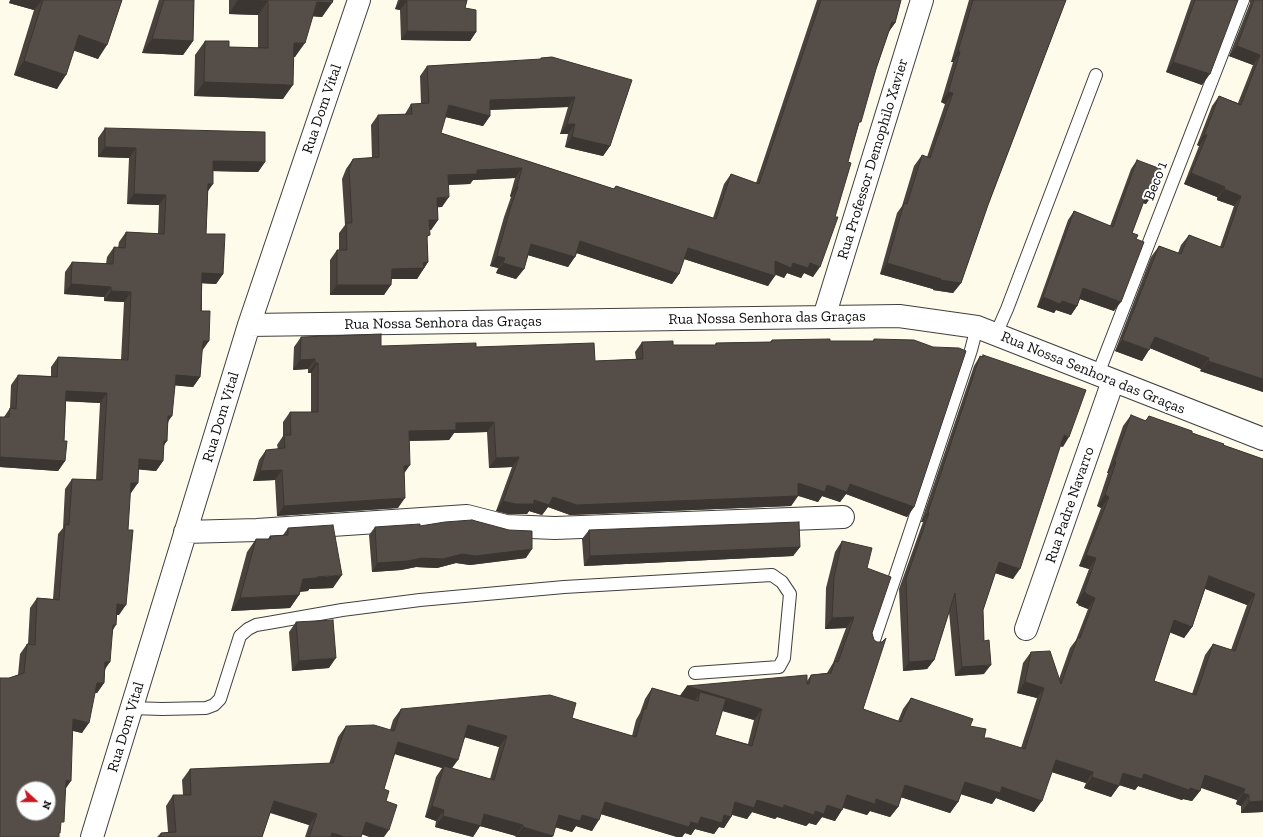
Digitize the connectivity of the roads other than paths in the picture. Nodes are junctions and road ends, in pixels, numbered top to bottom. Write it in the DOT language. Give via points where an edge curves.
graph roads {
  1 [pos="359,0"];
  2 [pos="922,0"];
  3 [pos="1243,0"];
  4 [pos="1096,75"];
  5 [pos="824,317"];
  6 [pos="249,325"];
  7 [pos="986,331"];
  8 [pos="1106,378"];
  9 [pos="1263,438"];
  10 [pos="843,517"];
  11 [pos="185,532"];
  12 [pos="1026,629"];
  13 [pos="872,646"];
  14 [pos="694,673"];
  15 [pos="131,708"];
  16 [pos="92,837"];
  1 -- 6 [label="street, Rua Dom Vital"];
  2 -- 5 [label="street, Rua Professor Demophilo Xavier"];
  3 -- 8 [label="lane, Beco 1"];
  4 -- 7 [label="lane" via="1007,309"];
  5 -- 6 [label="street, Rua Nossa Senhora das Graças"];
  5 -- 7 [label="street, Rua Nossa Senhora das Graças" via="899,316"];
  6 -- 11 [label="street, Rua Dom Vital"];
  7 -- 8 [label="street, Rua Nossa Senhora das Graças"];
  7 -- 13 [label="lane" via="971,350"];
  8 -- 9 [label="street, Rua Nossa Senhora das Graças"];
  8 -- 12 [label="street, Rua Padre Navarro"];
  10 -- 11 [label="street" via="555,528 506,526 467,516 257,530"];
  11 -- 15 [label="street, Rua Dom Vital"];
  14 -- 15 [label="lane" via="779,667 783,663 790,594 782,582 772,575 564,587 420,600 256,625 240,636 220,699 214,705 206,708"];
  15 -- 16 [label="street, Rua Dom Vital"];
}
